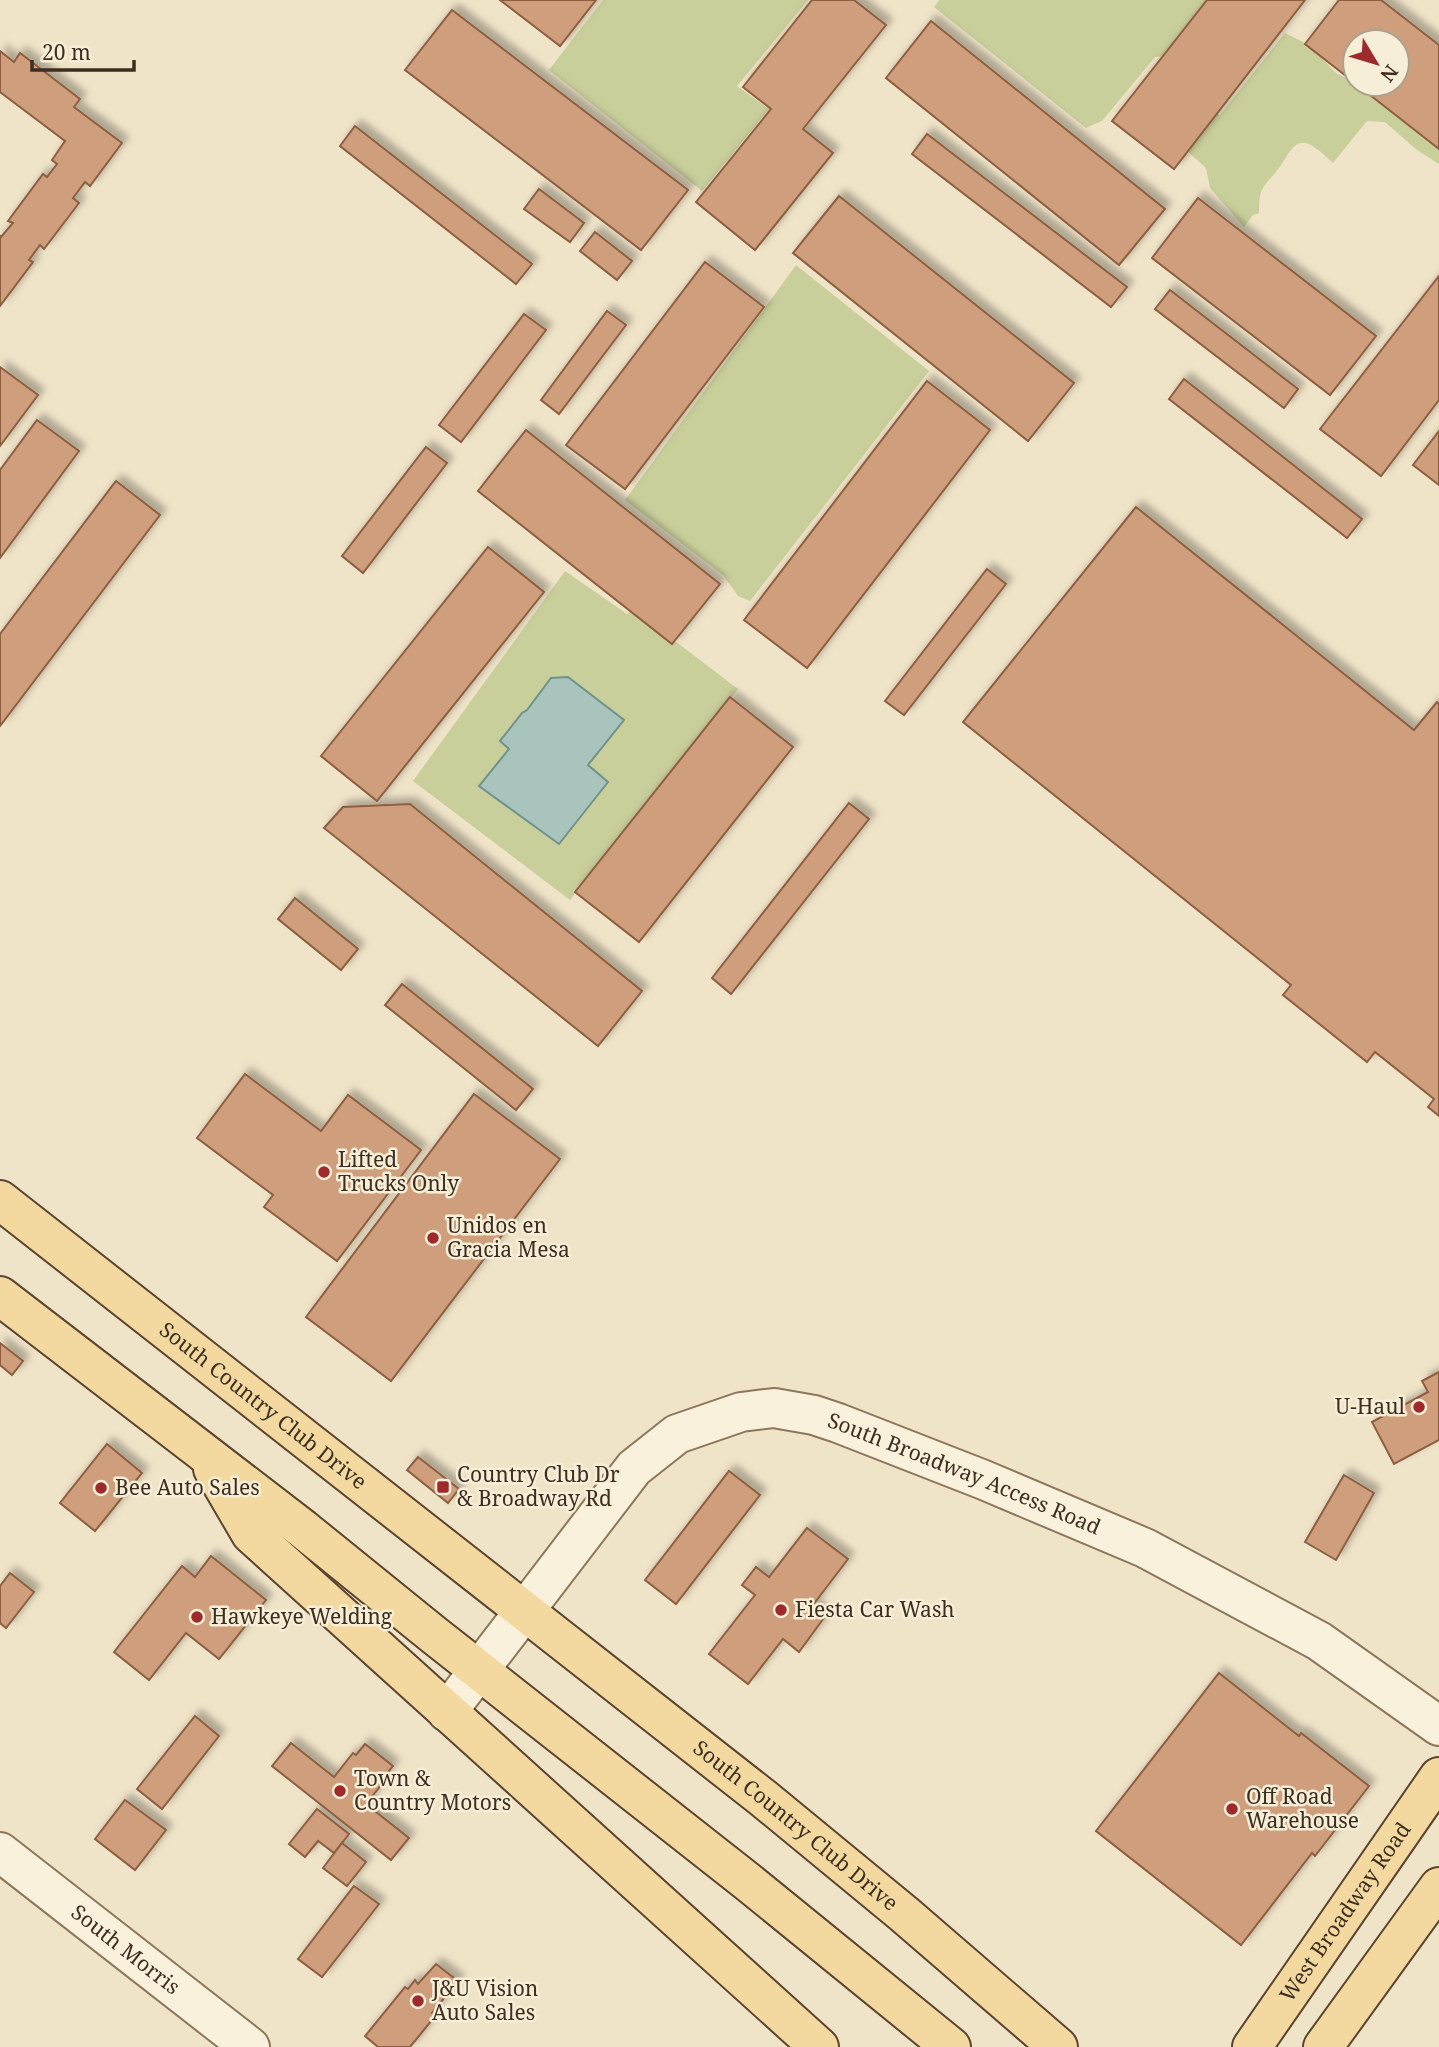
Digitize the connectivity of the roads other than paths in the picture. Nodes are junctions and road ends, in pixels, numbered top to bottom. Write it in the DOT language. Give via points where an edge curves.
graph roads {
  1 [pos="0,1200"];
  2 [pos="0,1296"];
  3 [pos="203,1452"];
  4 [pos="524,1613"];
  5 [pos="478,1669"];
  6 [pos="446,1712"];
  7 [pos="1439,1726"];
  8 [pos="1439,1777"];
  9 [pos="0,1852"];
  10 [pos="1439,1887"];
  11 [pos="250,2047"];
  12 [pos="819,2047"];
  13 [pos="951,2047"];
  14 [pos="1058,2047"];
  15 [pos="1252,2047"];
  16 [pos="1323,2047"];
  1 -- 4 [label="main road, South Country Club Drive"];
  2 -- 3 [label="main road"];
  3 -- 5 [label="main road"];
  3 -- 6 [label="main road" via="251,1534"];
  4 -- 5 [label="street"];
  4 -- 7 [label="street, South Broadway Access Road" via="634,1468 677,1434 741,1412 774,1408 838,1423 1145,1548 1319,1641"];
  4 -- 14 [label="main road, South Country Club Drive" via="793,1823"];
  5 -- 6 [label="street"];
  5 -- 13 [label="main road"];
  6 -- 12 [label="main road"];
  8 -- 15 [label="main road, West Broadway Road"];
  9 -- 11 [label="street, South Morris"];
  10 -- 16 [label="main road"];
}
